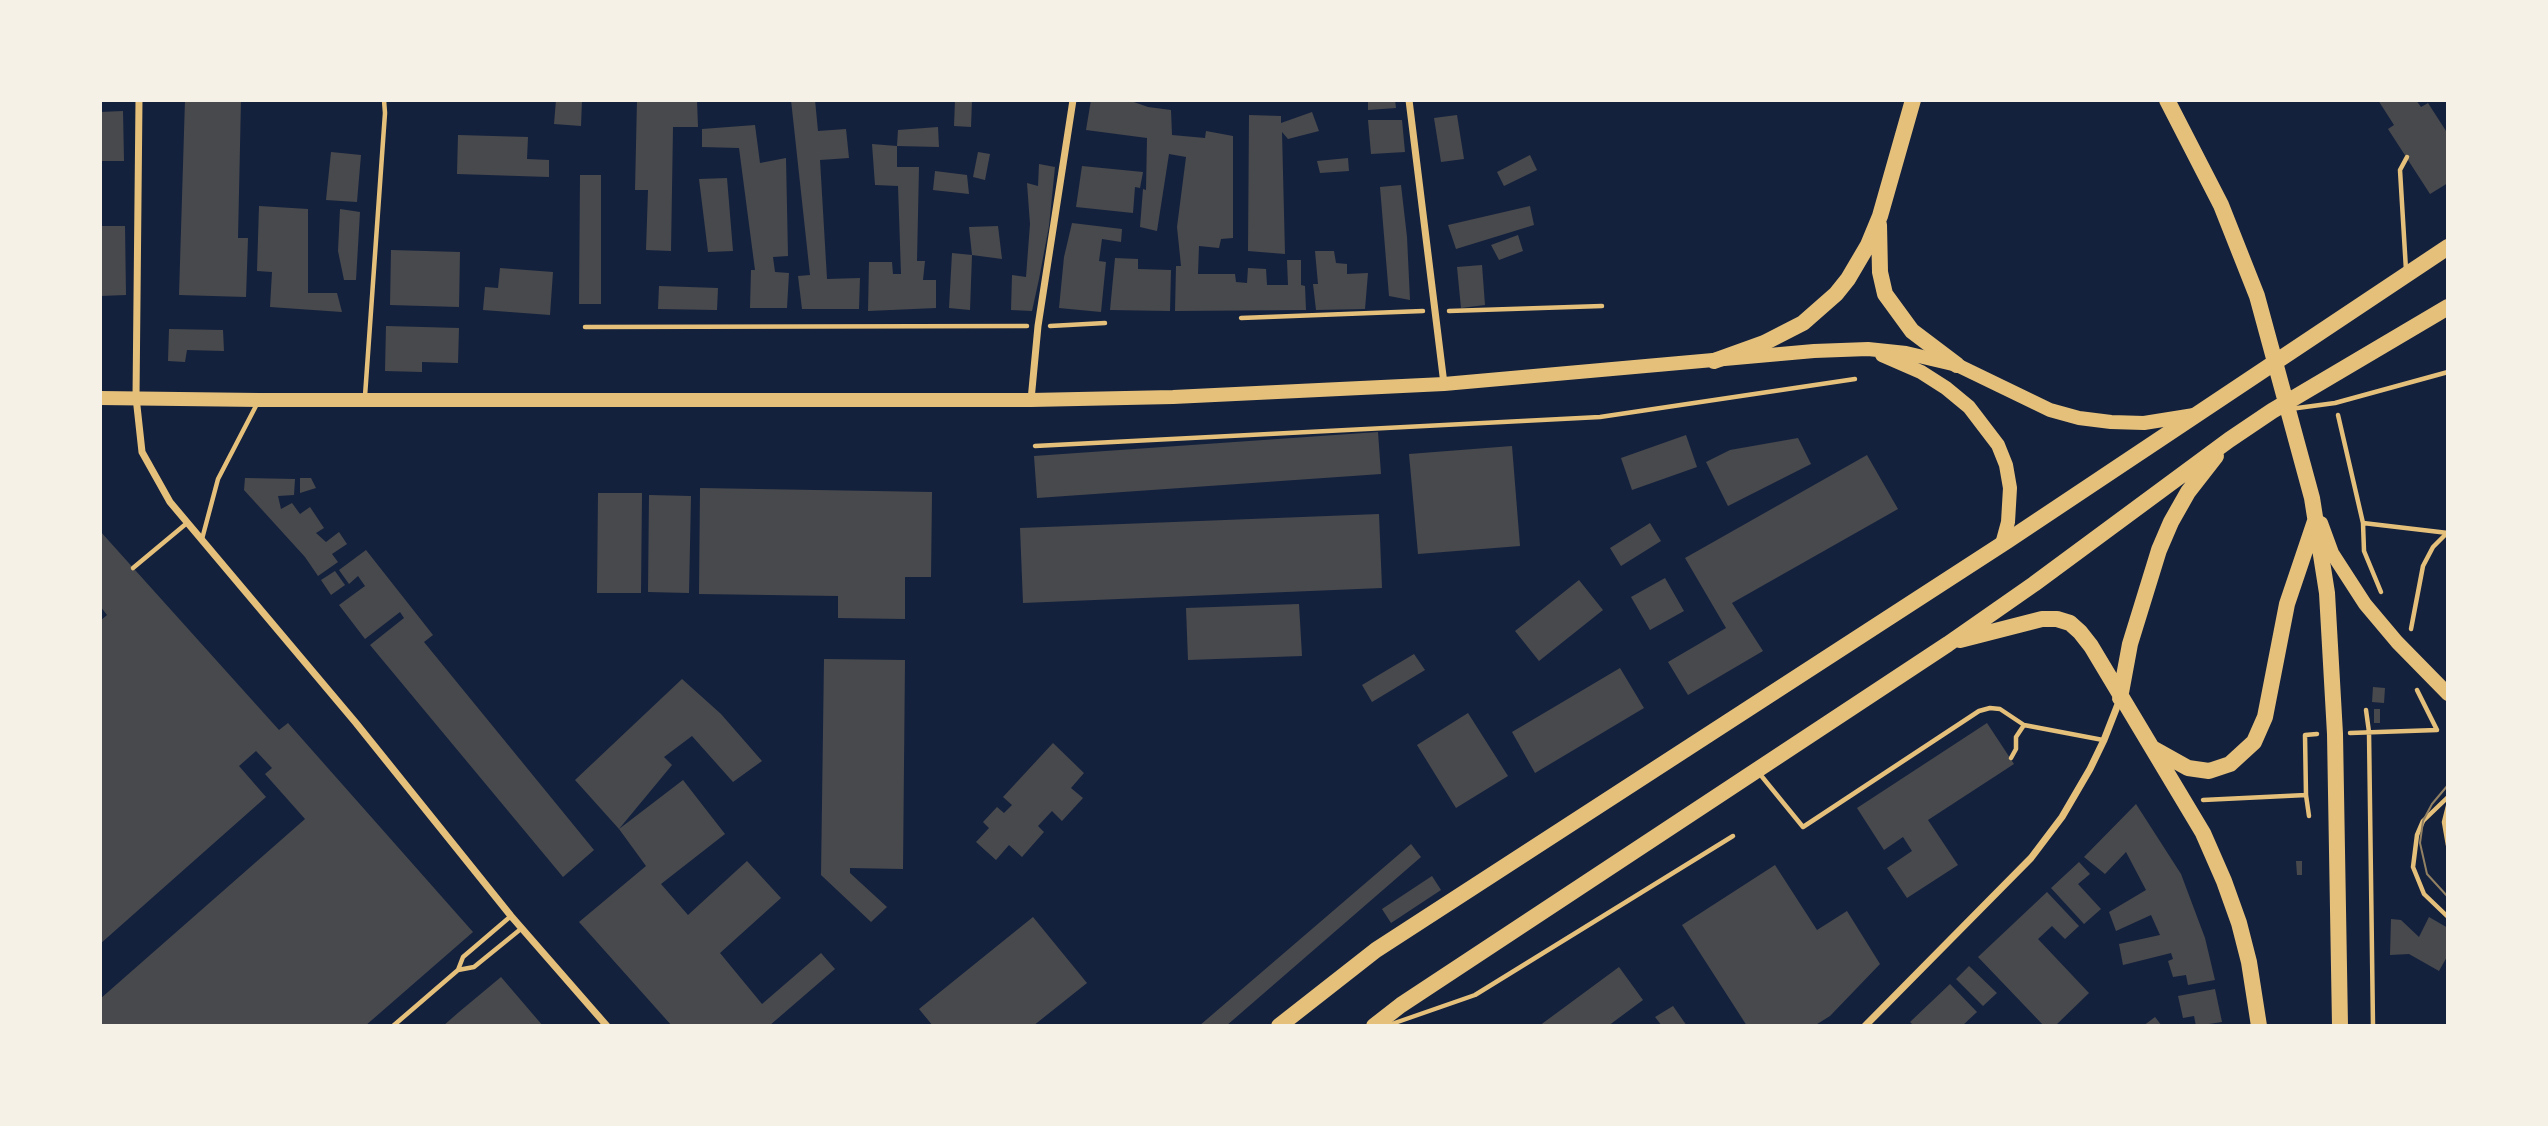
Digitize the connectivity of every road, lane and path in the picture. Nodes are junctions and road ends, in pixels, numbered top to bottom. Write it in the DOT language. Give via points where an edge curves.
graph roads {
  1 [pos="139,100"];
  2 [pos="384,100"];
  3 [pos="1073,100"];
  4 [pos="1409,100"];
  5 [pos="1913,100"];
  6 [pos="2158,100"];
  7 [pos="2167,100"];
  8 [pos="2179,100"];
  9 [pos="2180,122"];
  10 [pos="2407,157"];
  11 [pos="1880,216"];
  12 [pos="2448,247"];
  13 [pos="2406,274"];
  14 [pos="2448,307"];
  15 [pos="1105,323"];
  16 [pos="1038,326"];
  17 [pos="585,327"];
  18 [pos="1868,349"];
  19 [pos="1714,361"];
  20 [pos="1958,365"];
  21 [pos="2448,372"];
  22 [pos="1855,379"];
  23 [pos="1444,384"];
  24 [pos="136,397"];
  25 [pos="100,398"];
  26 [pos="259,400"];
  27 [pos="365,400"];
  28 [pos="1031,400"];
  29 [pos="2335,403"];
  30 [pos="2272,411"];
  31 [pos="2196,415"];
  32 [pos="2229,440"];
  33 [pos="1035,446"];
  34 [pos="2312,498"];
  35 [pos="2316,518"];
  36 [pos="187,523"];
  37 [pos="2363,523"];
  38 [pos="2448,533"];
  39 [pos="201,540"];
  40 [pos="2003,544"];
  41 [pos="133,568"];
  42 [pos="2384,596"];
  43 [pos="2403,619"];
  44 [pos="2412,629"];
  45 [pos="2420,639"];
  46 [pos="1948,643"];
  47 [pos="2414,683"];
  48 [pos="2448,694"];
  49 [pos="2120,698"];
  50 [pos="2366,710"];
  51 [pos="2024,725"];
  52 [pos="2368,732"];
  53 [pos="2335,734"];
  54 [pos="2104,740"];
  55 [pos="2153,748"];
  56 [pos="2011,758"];
  57 [pos="1756,770"];
  58 [pos="2306,795"];
  59 [pos="2448,797"];
  60 [pos="2184,801"];
  61 [pos="2448,806"];
  62 [pos="2309,816"];
  63 [pos="1733,836"];
  64 [pos="2448,845"];
  65 [pos="511,916"];
  66 [pos="2448,917"];
  67 [pos="523,928"];
  68 [pos="458,970"];
  69 [pos="393,1026"];
  70 [pos="607,1026"];
  71 [pos="1279,1026"];
  72 [pos="1374,1026"];
  73 [pos="1386,1026"];
  74 [pos="1865,1026"];
  75 [pos="2259,1026"];
  76 [pos="2340,1026"];
  77 [pos="2373,1026"];
  1 -- 24 [label="street"];
  2 -- 27 [label="lane"];
  3 -- 16 [label="street"];
  4 -- 23 [label="street"];
  5 -- 11 [label="main road"];
  6 -- 9 [label="main road"];
  7 -- 9 [label="main road"];
  8 -- 9 [label="main road"];
  9 -- 34 [label="main road" via="2221,205 2257,296"];
  10 -- 13 [label="lane" via="2400,170"];
  11 -- 19 [label="main road" via="1848,279 1819,309 1786,333"];
  11 -- 20 [label="main road" via="1880,272 1885,294 1912,331"];
  12 -- 13 [label="main road"];
  13 -- 31 [label="main road"];
  14 -- 30 [label="main road"];
  15 -- 16 [label="path"];
  16 -- 17 [label="path"];
  16 -- 28 [label="street"];
  18 -- 19 [label="main road"];
  18 -- 20 [label="main road"];
  18 -- 40 [label="main road" via="1946,388 1969,407 1998,445 2010,488"];
  19 -- 23 [label="main road"];
  20 -- 31 [label="main road" via="2050,410 2079,418 2144,423"];
  21 -- 29 [label="lane"];
  22 -- 33 [label="path" via="1600,417"];
  23 -- 28 [label="main road"];
  24 -- 25 [label="main road"];
  24 -- 26 [label="main road"];
  24 -- 36 [label="street" via="142,452"];
  26 -- 27 [label="main road"];
  26 -- 39 [label="lane" via="218,479"];
  27 -- 28 [label="main road"];
  29 -- 30 [label="lane"];
  29 -- 37 [label="path"];
  30 -- 32 [label="main road"];
  31 -- 40 [label="main road"];
  32 -- 46 [label="main road"];
  32 -- 49 [label="main road" via="2188,492 2159,550 2130,644"];
  34 -- 35 [label="main road"];
  34 -- 48 [label="main road" via="2332,553 2359,596"];
  35 -- 53 [label="main road" via="2327,593"];
  35 -- 55 [label="main road" via="2287,604 2265,717 2254,743 2230,764 2209,771 2188,768"];
  36 -- 39 [label="street"];
  36 -- 41 [label="lane"];
  37 -- 38 [label="path"];
  37 -- 42 [label="path" via="2364,551"];
  38 -- 44 [label="path" via="2433,547 2423,566"];
  39 -- 65 [label="street"];
  40 -- 71 [label="main road" via="1376,950"];
  43 -- 44 [label="path"];
  44 -- 45 [label="path"];
  46 -- 49 [label="main road" via="2042,619 2070,623 2091,646"];
  46 -- 57 [label="main road"];
  47 -- 52 [label="path" via="2437,730"];
  49 -- 54 [label="street"];
  49 -- 55 [label="main road"];
  50 -- 52 [label="path"];
  51 -- 54 [label="lane"];
  51 -- 56 [label="lane"];
  51 -- 57 [label="lane" via="2000,709 1979,711 1803,827"];
  52 -- 53 [label="path"];
  52 -- 77 [label="path"];
  53 -- 58 [label="path" via="2305,735"];
  53 -- 76 [label="main road"];
  54 -- 74 [label="street" via="2062,817 2031,858"];
  55 -- 60 [label="main road"];
  57 -- 72 [label="main road"];
  58 -- 60 [label="path"];
  58 -- 62 [label="path"];
  59 -- 66 [label="lane" via="2423,821 2413,867 2424,894"];
  60 -- 75 [label="main road" via="2203,833 2239,923"];
  61 -- 64 [label="lane" via="2444,822"];
  63 -- 73 [label="lane" via="1475,996"];
  65 -- 67 [label="street"];
  65 -- 68 [label="lane" via="463,957"];
  67 -- 68 [label="lane" via="474,967"];
  67 -- 70 [label="street"];
  68 -- 69 [label="lane"];
}
